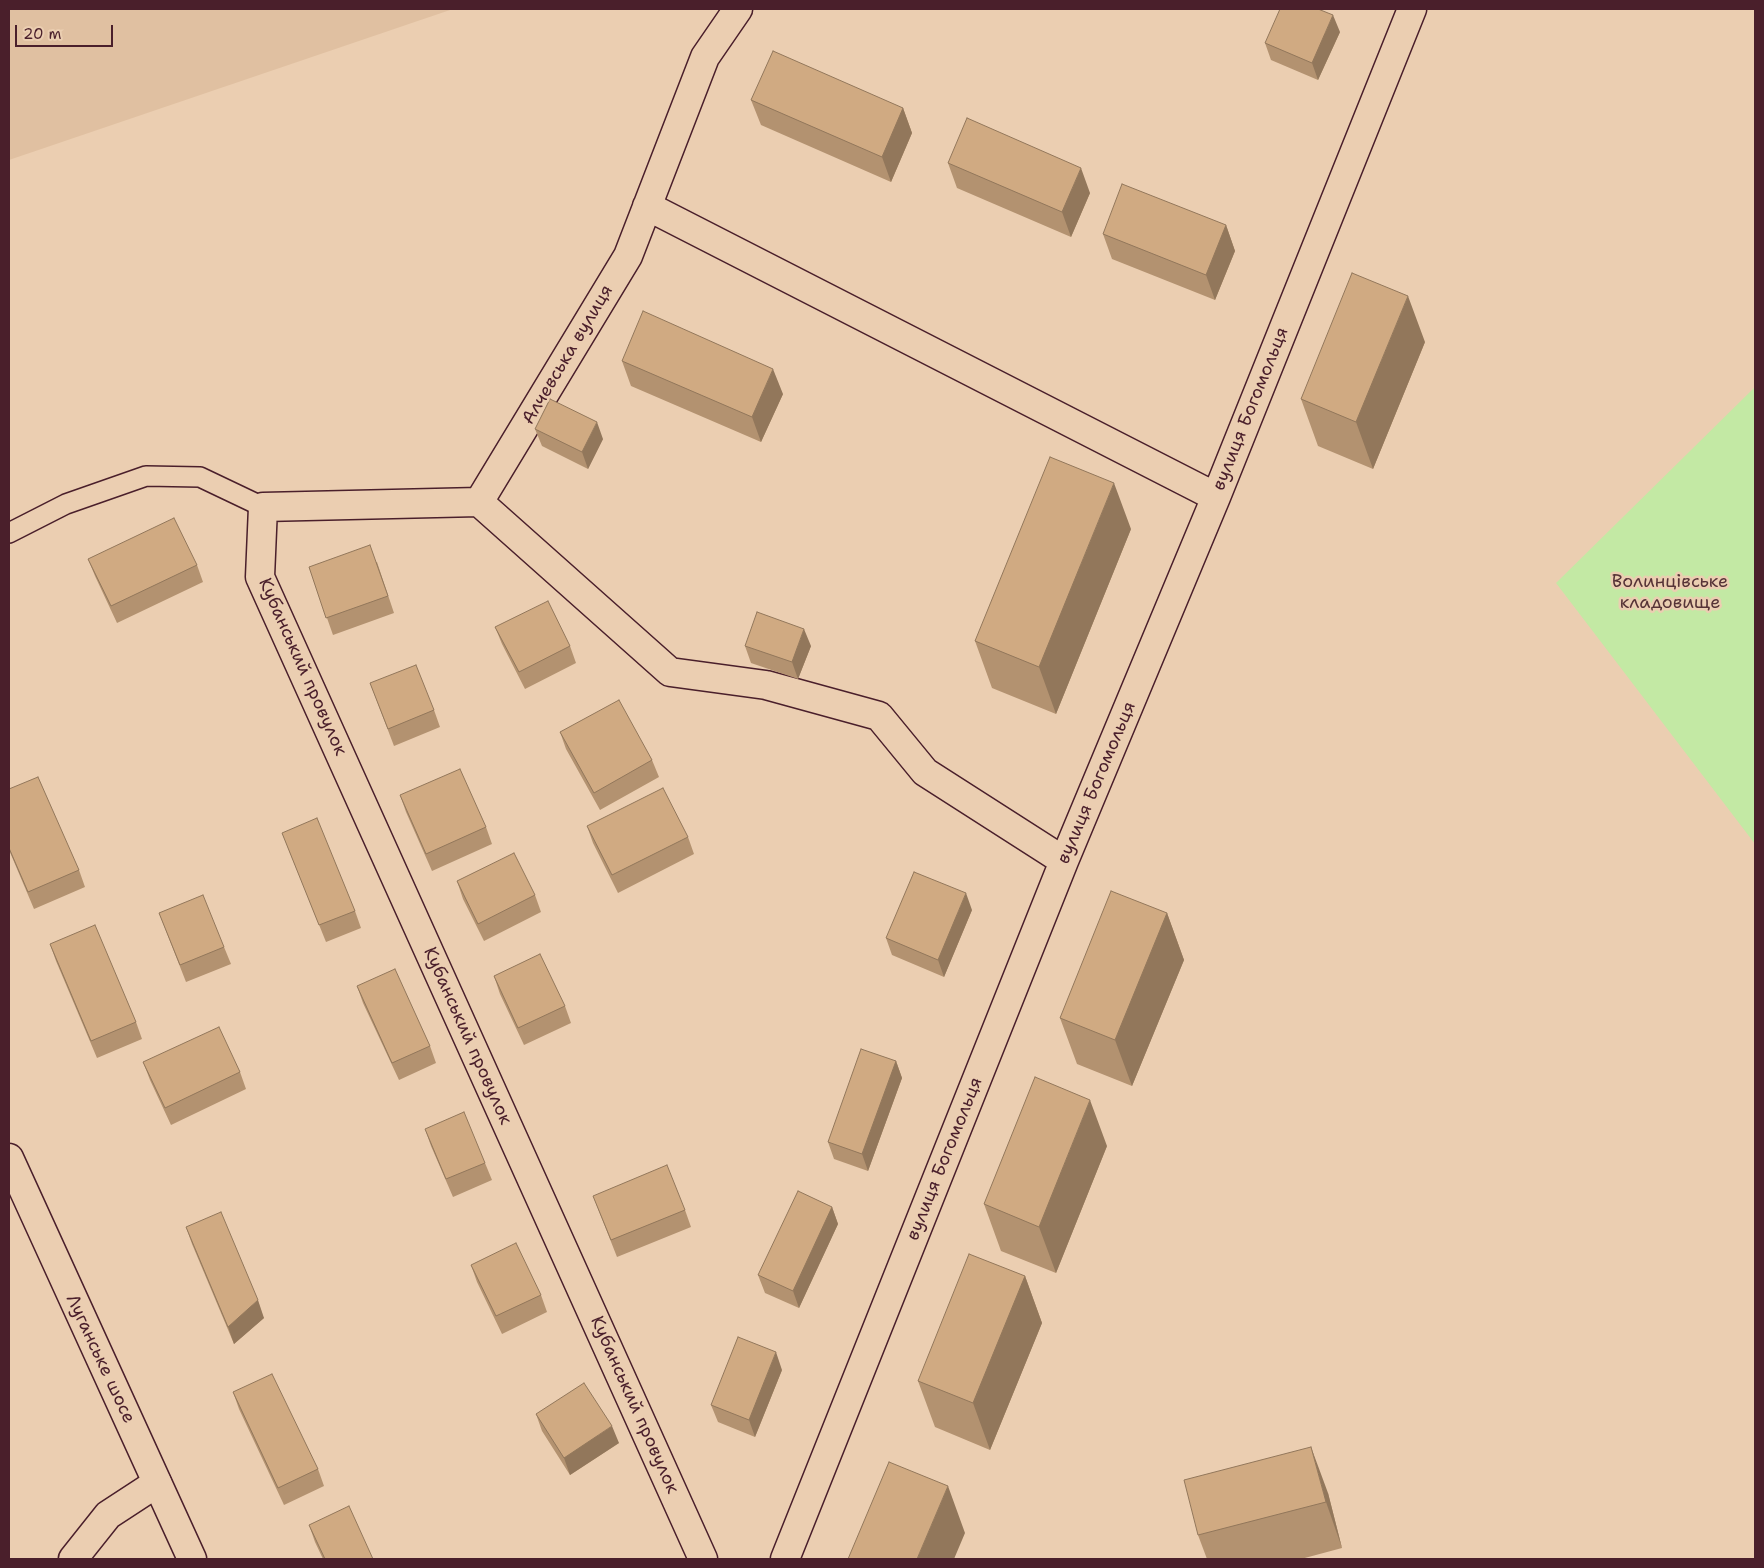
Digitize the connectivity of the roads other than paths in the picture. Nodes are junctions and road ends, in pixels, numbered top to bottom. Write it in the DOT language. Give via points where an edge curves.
graph roads {
  1 [pos="738,9"];
  2 [pos="1412,9"];
  3 [pos="647,206"];
  4 [pos="1216,497"];
  5 [pos="479,502"];
  6 [pos="263,507"];
  7 [pos="9,533"];
  8 [pos="1064,861"];
  9 [pos="9,1158"];
  10 [pos="157,1483"];
  11 [pos="74,1559"];
  12 [pos="192,1559"];
  13 [pos="703,1559"];
  14 [pos="785,1559"];
  1 -- 3 [label="street, Алчевська вулиця" via="705,57"];
  2 -- 4 [label="street, вулиця Богомольця"];
  3 -- 4 [label="street"];
  3 -- 5 [label="street, Алчевська вулиця" via="628,256"];
  4 -- 8 [label="street, вулиця Богомольця"];
  5 -- 6 [label="street"];
  5 -- 8 [label="street" via="670,672 766,685 879,716 925,772"];
  6 -- 7 [label="lane" via="200,477 146,476 66,504"];
  6 -- 13 [label="street, Кубанський провулок" via="260,577"];
  8 -- 14 [label="street, вулиця Богомольця"];
  9 -- 10 [label="street, Луганське шосе"];
  10 -- 11 [label="street" via="108,1515"];
  10 -- 12 [label="street, Луганське шосе"];
}
